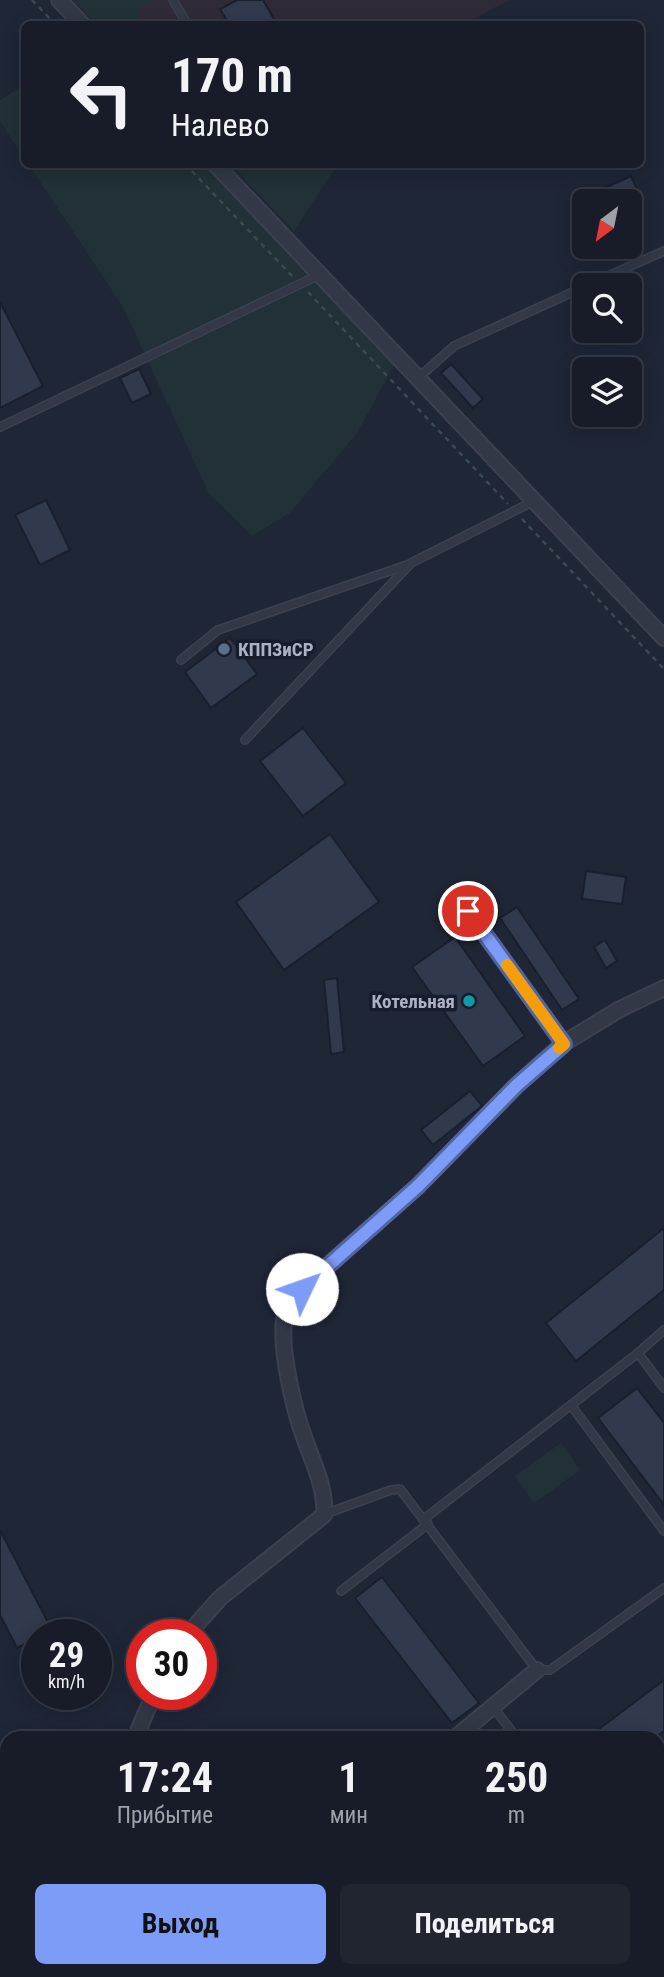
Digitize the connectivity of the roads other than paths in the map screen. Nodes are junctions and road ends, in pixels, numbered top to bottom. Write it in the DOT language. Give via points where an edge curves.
graph roads {
  1 [pos="59,0"];
  2 [pos="173,0"];
  3 [pos="79,21"];
  4 [pos="185,21"];
  5 [pos="219,168"];
  6 [pos="664,251"];
  7 [pos="615,273"];
  8 [pos="320,275"];
  9 [pos="572,292"];
  10 [pos="418,378"];
  11 [pos="0,427"];
  12 [pos="534,501"];
  13 [pos="411,563"];
  14 [pos="664,638"];
  15 [pos="181,660"];
  16 [pos="245,740"];
  17 [pos="468,911"];
  18 [pos="664,988"];
  19 [pos="564,1044"];
  20 [pos="664,1330"];
  21 [pos="638,1353"];
  22 [pos="664,1388"];
  23 [pos="571,1405"];
  24 [pos="324,1515"];
  25 [pos="426,1521"];
  26 [pos="664,1531"];
  27 [pos="664,1588"];
  28 [pos="341,1591"];
  29 [pos="201,1619"];
  30 [pos="537,1670"];
  31 [pos="492,1707"];
  32 [pos="148,1710"];
  33 [pos="138,1731"];
  34 [pos="463,1731"];
  35 [pos="511,1731"];
  1 -- 3 [label="street"];
  2 -- 4 [label="lane"];
  5 -- 8 [label="street"];
  6 -- 7 [label="lane"];
  8 -- 10 [label="street"];
  8 -- 11 [label="lane"];
  9 -- 10 [label="lane" via="454,346"];
  10 -- 12 [label="street"];
  12 -- 13 [label="lane"];
  12 -- 14 [label="street"];
  13 -- 15 [label="lane" via="218,631"];
  13 -- 16 [label="lane"];
  17 -- 19 [label="lane"];
  18 -- 19 [label="street"];
  19 -- 24 [label="street" via="291,1303 283,1340 298,1420 325,1496"];
  20 -- 21 [label="lane"];
  21 -- 22 [label="lane"];
  21 -- 23 [label="lane"];
  23 -- 25 [label="lane"];
  23 -- 26 [label="lane"];
  24 -- 25 [label="lane" via="400,1489"];
  24 -- 29 [label="street" via="220,1598"];
  25 -- 28 [label="lane"];
  25 -- 30 [label="lane"];
  27 -- 30 [label="lane" via="550,1670"];
  30 -- 31 [label="street"];
  31 -- 34 [label="street"];
  31 -- 35 [label="lane"];
  32 -- 33 [label="street"];
}
